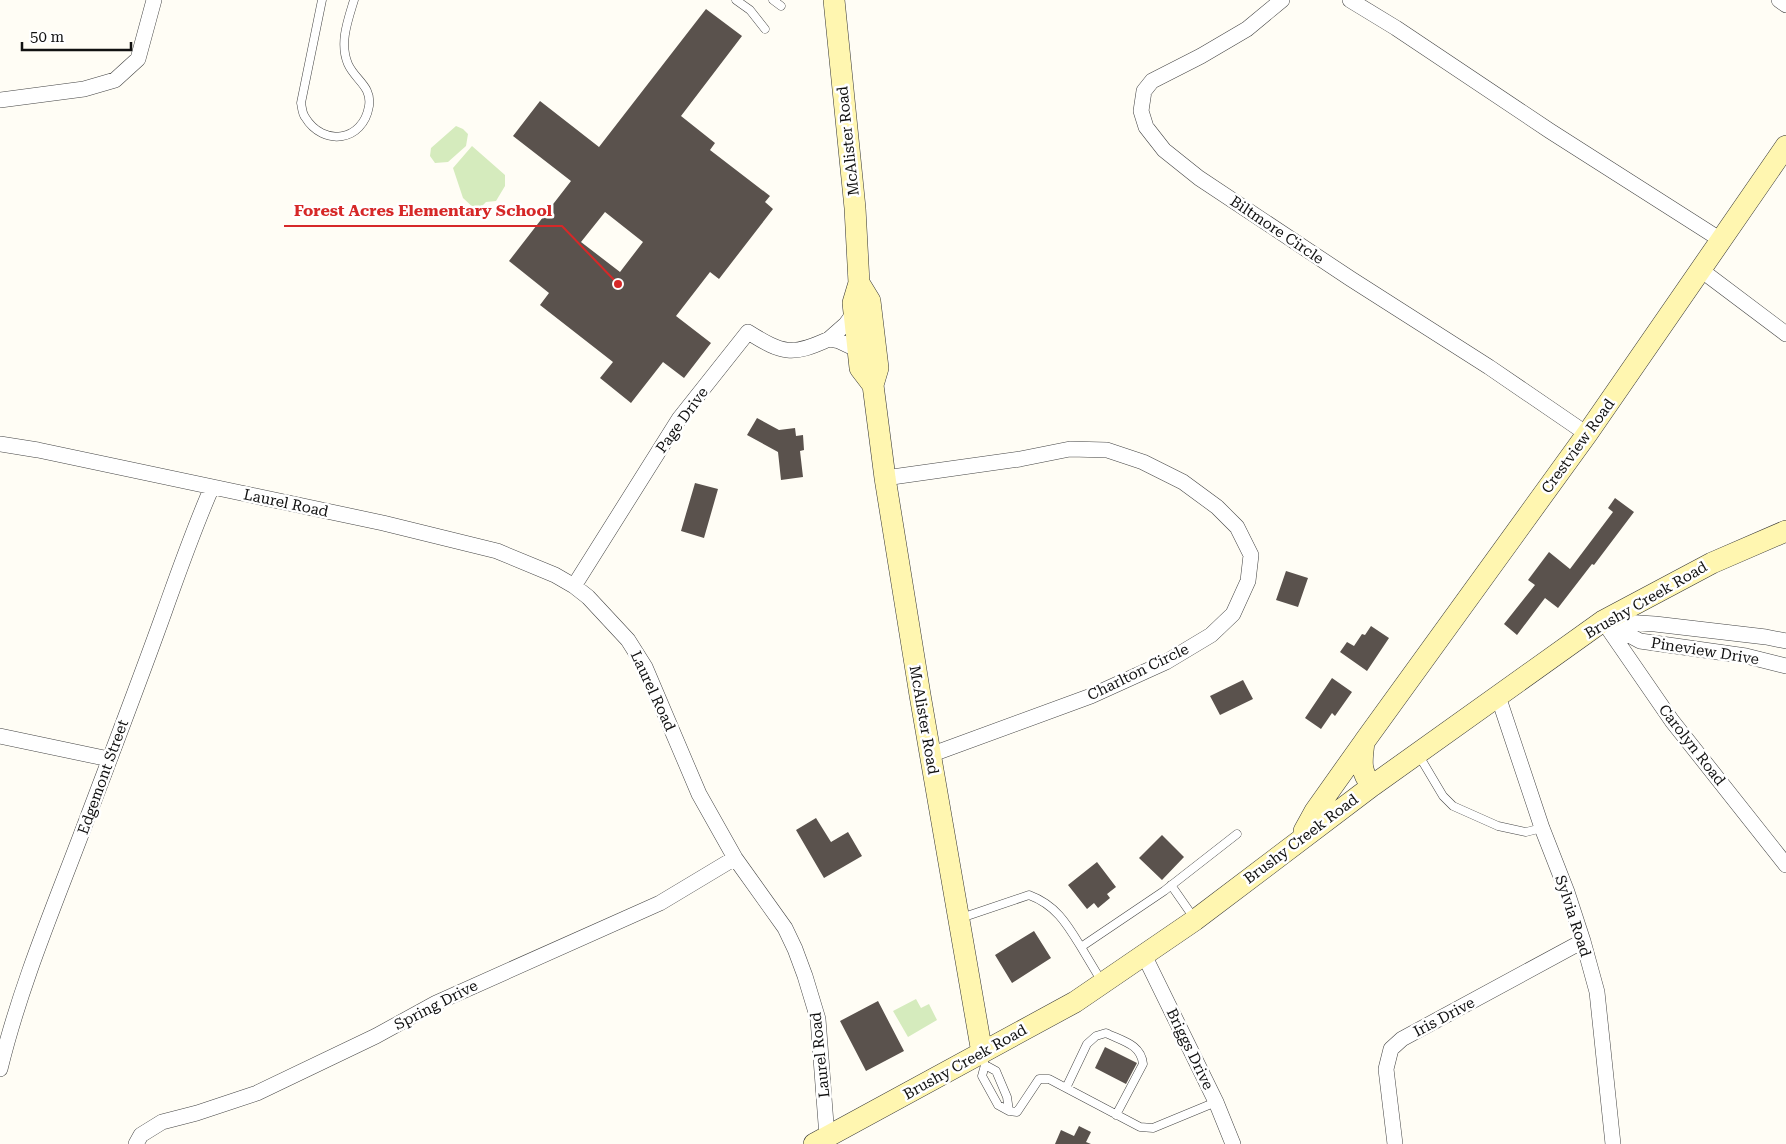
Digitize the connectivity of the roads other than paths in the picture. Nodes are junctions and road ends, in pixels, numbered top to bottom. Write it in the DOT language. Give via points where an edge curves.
graph roads {
  1 [pos="154,0"];
  2 [pos="322,0"];
  3 [pos="354,0"];
  4 [pos="736,0"];
  5 [pos="773,0"];
  6 [pos="834,0"];
  7 [pos="1282,0"];
  8 [pos="1350,0"];
  9 [pos="1779,0"];
  10 [pos="1786,5"];
  11 [pos="781,6"];
  12 [pos="765,28"];
  13 [pos="0,100"];
  14 [pos="1786,146"];
  15 [pos="1721,240"];
  16 [pos="1701,270"];
  17 [pos="859,283"];
  18 [pos="854,313"];
  19 [pos="1786,334"];
  20 [pos="830,339"];
  21 [pos="858,350"];
  22 [pos="873,385"];
  23 [pos="1587,434"];
  24 [pos="0,444"];
  25 [pos="885,478"];
  26 [pos="212,487"];
  27 [pos="1786,531"];
  28 [pos="574,586"];
  29 [pos="1603,621"];
  30 [pos="1786,641"];
  31 [pos="1786,666"];
  32 [pos="1498,696"];
  33 [pos="0,736"];
  34 [pos="1364,742"];
  35 [pos="1417,753"];
  36 [pos="930,755"];
  37 [pos="109,759"];
  38 [pos="1372,786"];
  39 [pos="1542,828"];
  40 [pos="1237,834"];
  41 [pos="1300,838"];
  42 [pos="735,858"];
  43 [pos="1786,865"];
  44 [pos="1171,885"];
  45 [pos="959,919"];
  46 [pos="1195,920"];
  47 [pos="1583,942"];
  48 [pos="1081,948"];
  49 [pos="1144,955"];
  50 [pos="1103,983"];
  51 [pos="984,1059"];
  52 [pos="0,1069"];
  53 [pos="1066,1088"];
  54 [pos="1216,1102"];
  55 [pos="1009,1111"];
  56 [pos="1116,1114"];
  57 [pos="821,1140"];
  58 [pos="136,1144"];
  59 [pos="1233,1144"];
  60 [pos="1395,1144"];
  61 [pos="1613,1144"];
  1 -- 13 [label="street" via="138,59 115,80 84,89"];
  2 -- 3 [label="lane" via="301,103 304,116 316,130 328,136 341,137 353,132 366,119 370,104 366,85 347,63 344,48 346,26"];
  4 -- 12 [label="lane" via="750,10"];
  5 -- 11 [label="lane"];
  6 -- 17 [label="street, McAlister Road"];
  7 -- 23 [label="street, Biltmore Circle" via="1248,29 1152,81 1144,91 1141,111 1146,127 1164,150 1199,178"];
  8 -- 15 [label="street"];
  9 -- 10 [label="street"];
  14 -- 15 [label="street, Crestview Road"];
  15 -- 16 [label="street, Crestview Road"];
  16 -- 19 [label="street"];
  16 -- 23 [label="street, Crestview Road"];
  17 -- 18 [label="street, McAlister Road" via="852,303"];
  17 -- 22 [label="street, McAlister Road" via="870,301 878,368"];
  18 -- 20 [label="street, Page Drive"];
  18 -- 21 [label="street, McAlister Road"];
  20 -- 21 [label="street"];
  20 -- 28 [label="street, Page Drive" via="806,349 784,350 766,344 748,332 679,419"];
  21 -- 22 [label="street, McAlister Road" via="860,368"];
  22 -- 25 [label="street, McAlister Road"];
  23 -- 34 [label="street, Crestview Road"];
  24 -- 26 [label="street, Laurel Road"];
  25 -- 36 [label="street, McAlister Road"];
  25 -- 36 [label="street, Charlton Circle" via="1070,449 1107,450 1143,462 1175,478 1217,507 1237,527 1250,555 1248,581 1233,614 1211,635 1166,662 1091,696"];
  26 -- 28 [label="street, Laurel Road" via="497,551"];
  26 -- 37 [label="street, Edgemont Street" via="191,534"];
  27 -- 29 [label="street, Brushy Creek Road" via="1712,563"];
  28 -- 42 [label="street, Laurel Road" via="628,640 645,667 699,794"];
  29 -- 30 [label="street, Pineview Drive" via="1655,624"];
  29 -- 31 [label="street, Pineview Drive" via="1640,641 1746,656"];
  29 -- 32 [label="street, Brushy Creek Road"];
  29 -- 43 [label="street, Carolyn Road" via="1672,721"];
  32 -- 35 [label="street, Brushy Creek Road"];
  32 -- 39 [label="street, Sylvia Road"];
  33 -- 37 [label="street"];
  34 -- 38 [label="street" via="1362,768"];
  34 -- 41 [label="street, Crestview Road"];
  35 -- 38 [label="street, Brushy Creek Road"];
  35 -- 39 [label="lane" via="1443,796 1453,806 1498,826 1526,832"];
  36 -- 45 [label="street, McAlister Road"];
  37 -- 52 [label="street, Edgemont Street" via="35,953"];
  38 -- 41 [label="street, Brushy Creek Road"];
  39 -- 47 [label="street, Sylvia Road"];
  40 -- 44 [label="lane"];
  41 -- 46 [label="street, Brushy Creek Road"];
  42 -- 57 [label="street, Laurel Road" via="785,928 805,976 818,1019"];
  42 -- 58 [label="street, Spring Drive" via="660,903 436,1003 257,1094 162,1122 142,1135"];
  44 -- 46 [label="lane"];
  44 -- 48 [label="lane"];
  45 -- 48 [label="lane" via="1029,894 1041,899 1065,920"];
  45 -- 51 [label="street, McAlister Road"];
  46 -- 49 [label="street, Brushy Creek Road"];
  47 -- 60 [label="street, Iris Drive" via="1402,1039 1391,1049 1386,1069"];
  47 -- 61 [label="street, Sylvia Road" via="1597,992"];
  48 -- 50 [label="lane"];
  49 -- 50 [label="street, Brushy Creek Road"];
  49 -- 54 [label="street, Briggs Drive"];
  50 -- 51 [label="street, Brushy Creek Road"];
  51 -- 55 [label="lane" via="996,1071"];
  51 -- 55 [label="lane" via="982,1076 998,1104"];
  51 -- 57 [label="street, Brushy Creek Road"];
  53 -- 55 [label="lane" via="1049,1079 1040,1079 1017,1112"];
  53 -- 56 [label="lane"];
  53 -- 56 [label="lane" via="1087,1044 1096,1036 1106,1033 1136,1047 1142,1055 1142,1064"];
  54 -- 56 [label="lane" via="1153,1128 1140,1128"];
  54 -- 59 [label="street, Briggs Drive"];
}
